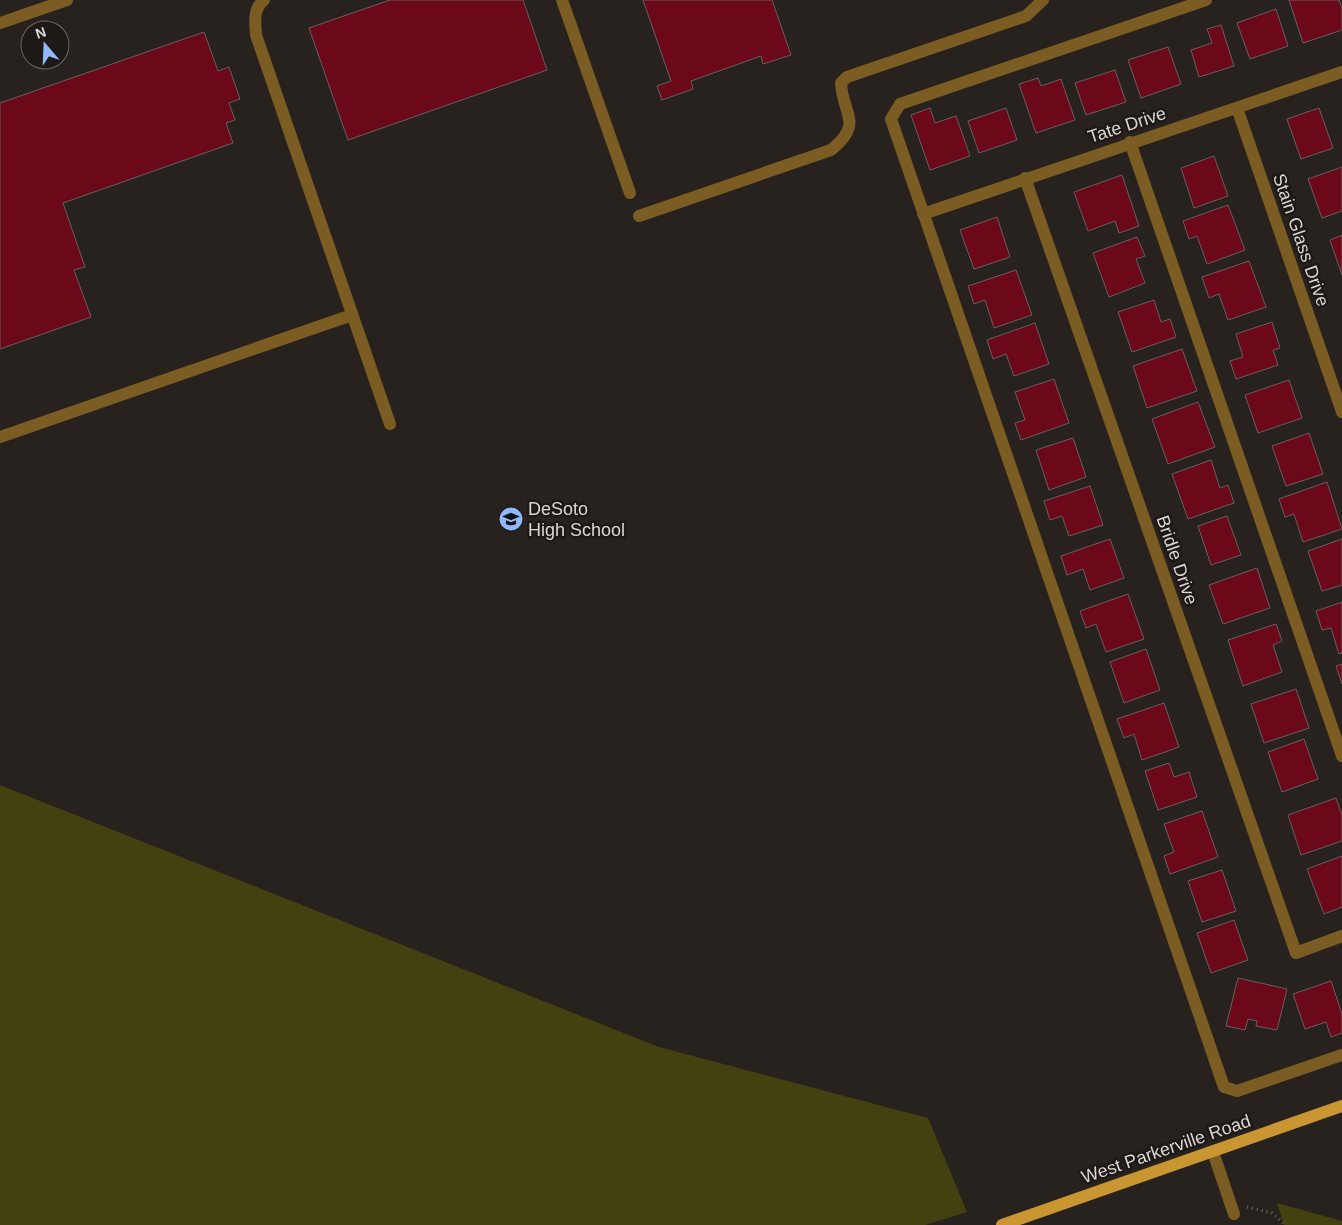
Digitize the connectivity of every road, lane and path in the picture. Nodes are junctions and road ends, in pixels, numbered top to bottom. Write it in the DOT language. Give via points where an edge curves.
graph roads {
  1 [pos="67,0"];
  2 [pos="264,0"];
  3 [pos="562,0"];
  4 [pos="1043,0"];
  5 [pos="1206,0"];
  6 [pos="0,23"];
  7 [pos="1342,72"];
  8 [pos="1237,108"];
  9 [pos="1130,142"];
  10 [pos="1025,178"];
  11 [pos="630,192"];
  12 [pos="923,214"];
  13 [pos="639,216"];
  14 [pos="352,315"];
  15 [pos="1342,412"];
  16 [pos="390,424"];
  17 [pos="0,437"];
  18 [pos="1342,756"];
  19 [pos="1342,936"];
  20 [pos="1342,1056"];
  21 [pos="1342,1106"];
  22 [pos="1212,1152"];
  23 [pos="1232,1210"];
  24 [pos="1002,1225"];
  25 [pos="1286,1225"];
  1 -- 6 [label="street"];
  2 -- 14 [label="street" via="254,18 256,35"];
  3 -- 11 [label="street"];
  4 -- 13 [label="street" via="1026,16 847,77 841,84 850,116 849,128 843,140 830,150"];
  5 -- 12 [label="street" via="900,104 891,119"];
  7 -- 8 [label="street, Tate Drive"];
  8 -- 9 [label="street, Tate Drive"];
  8 -- 15 [label="street, Stain Glass Drive"];
  9 -- 10 [label="street, Tate Drive"];
  9 -- 18 [label="street"];
  10 -- 12 [label="street, Tate Drive"];
  10 -- 19 [label="street, Bridle Drive" via="1296,953"];
  12 -- 20 [label="street" via="1224,1087 1237,1092"];
  14 -- 16 [label="street"];
  14 -- 17 [label="street"];
  21 -- 22 [label="main road, West Parkerville Road"];
  22 -- 23 [label="street"];
  22 -- 24 [label="main road, West Parkerville Road"];
  23 -- 25 [label="path" via="1253,1207 1272,1213"];
}
